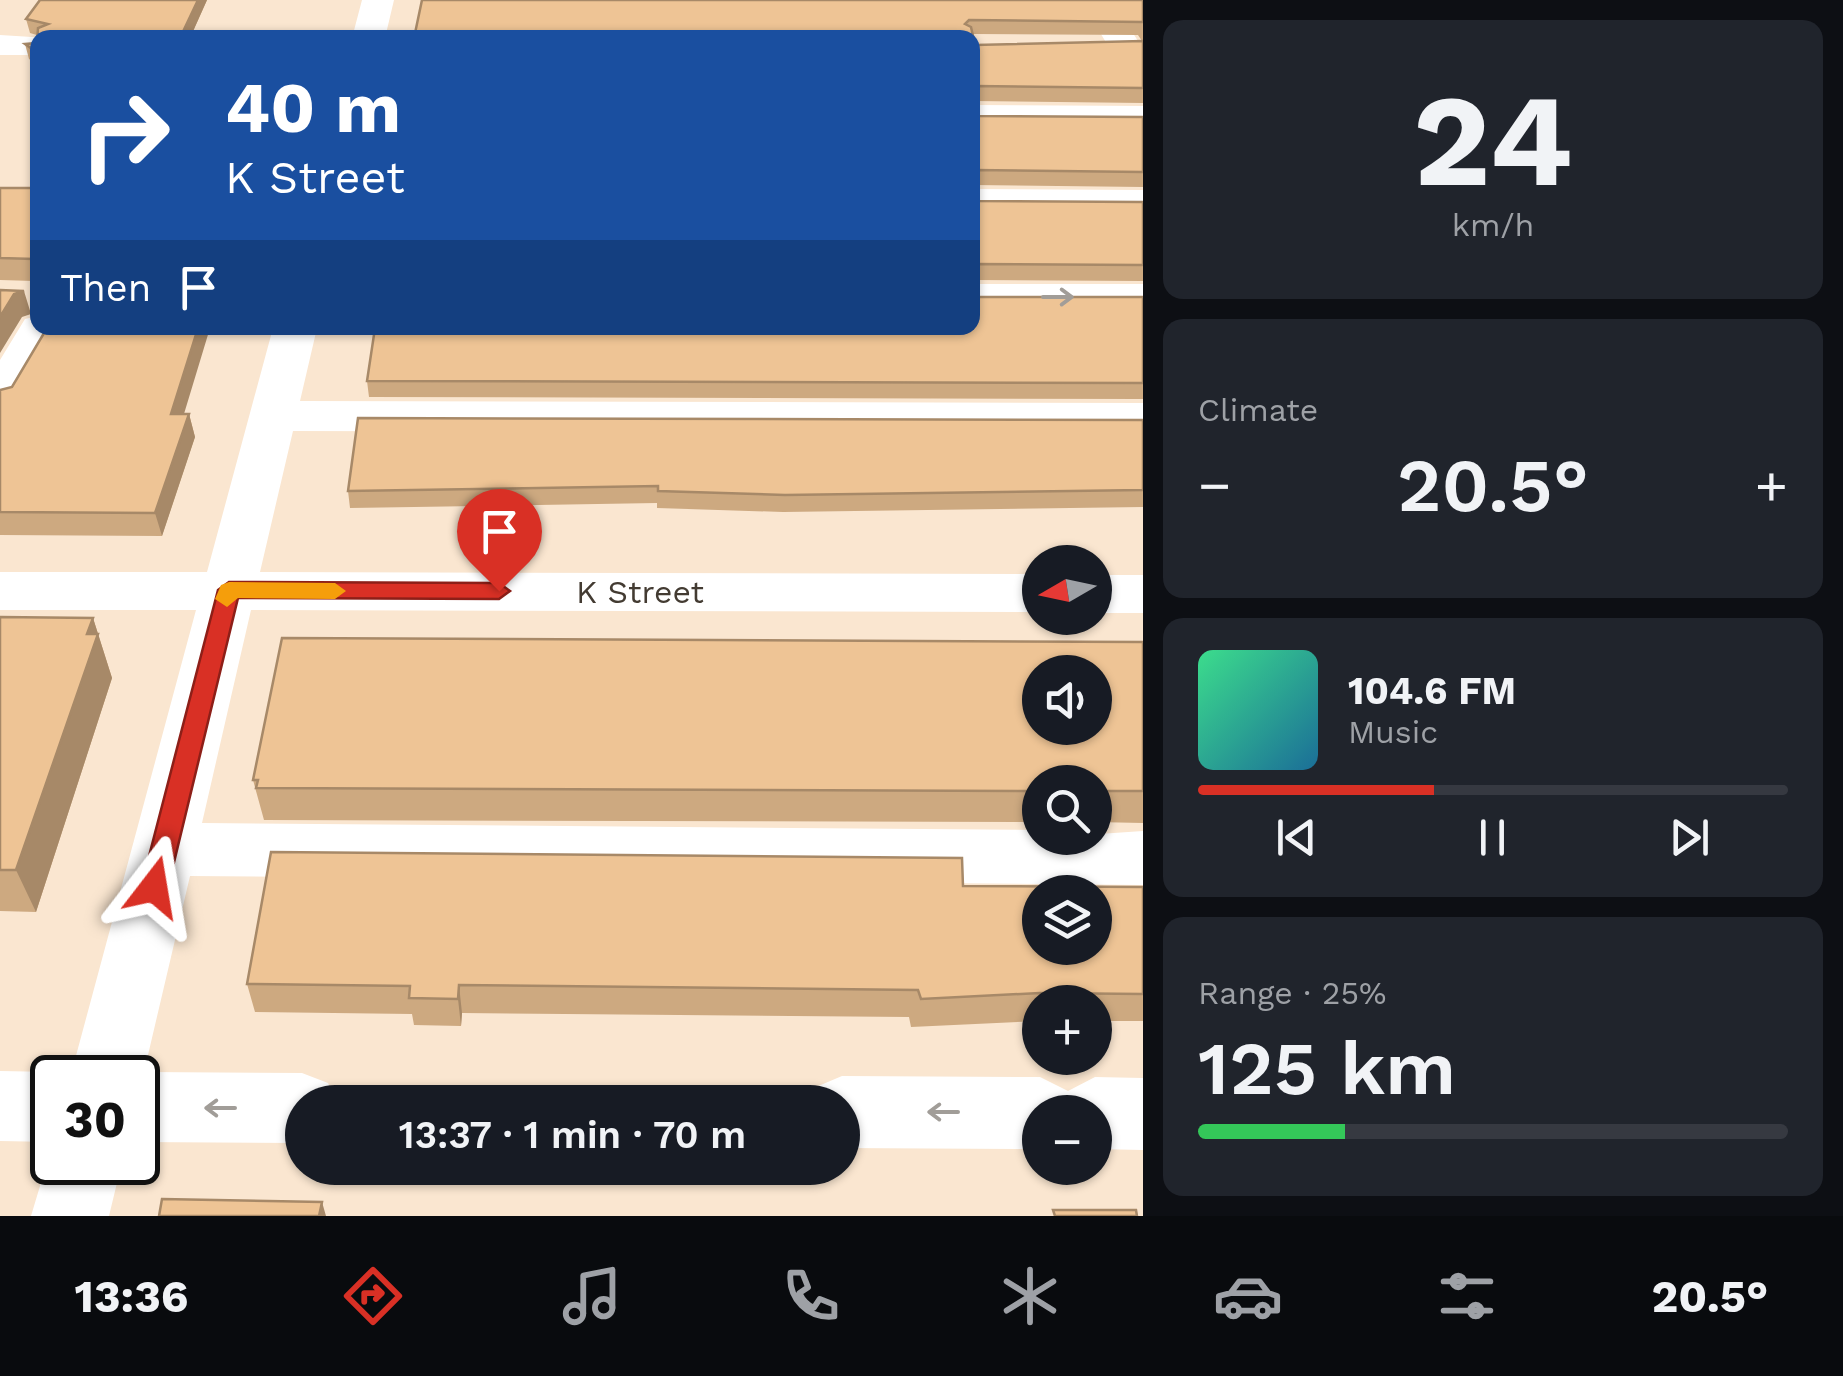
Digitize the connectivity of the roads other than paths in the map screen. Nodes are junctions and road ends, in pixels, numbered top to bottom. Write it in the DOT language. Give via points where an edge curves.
graph roads {
  1 [pos="378,0"];
  2 [pos="1096,0"];
  3 [pos="370,30"];
  4 [pos="0,44"];
  5 [pos="30,44"];
  6 [pos="1086,46"];
  7 [pos="1124,46"];
  8 [pos="1143,76"];
  9 [pos="980,116"];
  10 [pos="1143,116"];
  11 [pos="980,202"];
  12 [pos="1143,202"];
  13 [pos="1143,296"];
  14 [pos="980,297"];
  15 [pos="30,313"];
  16 [pos="293,335"];
  17 [pos="0,399"];
  18 [pos="273,416"];
  19 [pos="1143,418"];
  20 [pos="0,590"];
  21 [pos="229,590"];
  22 [pos="1022,594"];
  23 [pos="1112,594"];
  24 [pos="1143,594"];
  25 [pos="164,848"];
  26 [pos="1143,858"];
  27 [pos="112,1055"];
  28 [pos="0,1106"];
  29 [pos="30,1107"];
  30 [pos="160,1108"];
  31 [pos="285,1108"];
  32 [pos="860,1112"];
  33 [pos="1022,1113"];
  34 [pos="1112,1113"];
  35 [pos="1143,1114"];
  36 [pos="78,1185"];
  37 [pos="70,1216"];
  1 -- 3 [label="street"];
  2 -- 7 [label="street"];
  4 -- 5 [label="street"];
  6 -- 7 [label="street"];
  7 -- 8 [label="street"];
  9 -- 10 [label="street"];
  11 -- 12 [label="street"];
  14 -- 13 [label="street, one-way"];
  15 -- 17 [label="street"];
  16 -- 18 [label="street"];
  18 -- 19 [label="street"];
  18 -- 21 [label="street"];
  20 -- 21 [label="street, K Street"];
  21 -- 22 [label="street, K Street"];
  21 -- 25 [label="street"];
  23 -- 24 [label="street"];
  25 -- 26 [label="street"];
  25 -- 27 [label="street"];
  28 -- 29 [label="street"];
  31 -- 30 [label="street, one-way"];
  33 -- 32 [label="street, one-way"];
  34 -- 35 [label="street"];
  36 -- 37 [label="street"];
}
